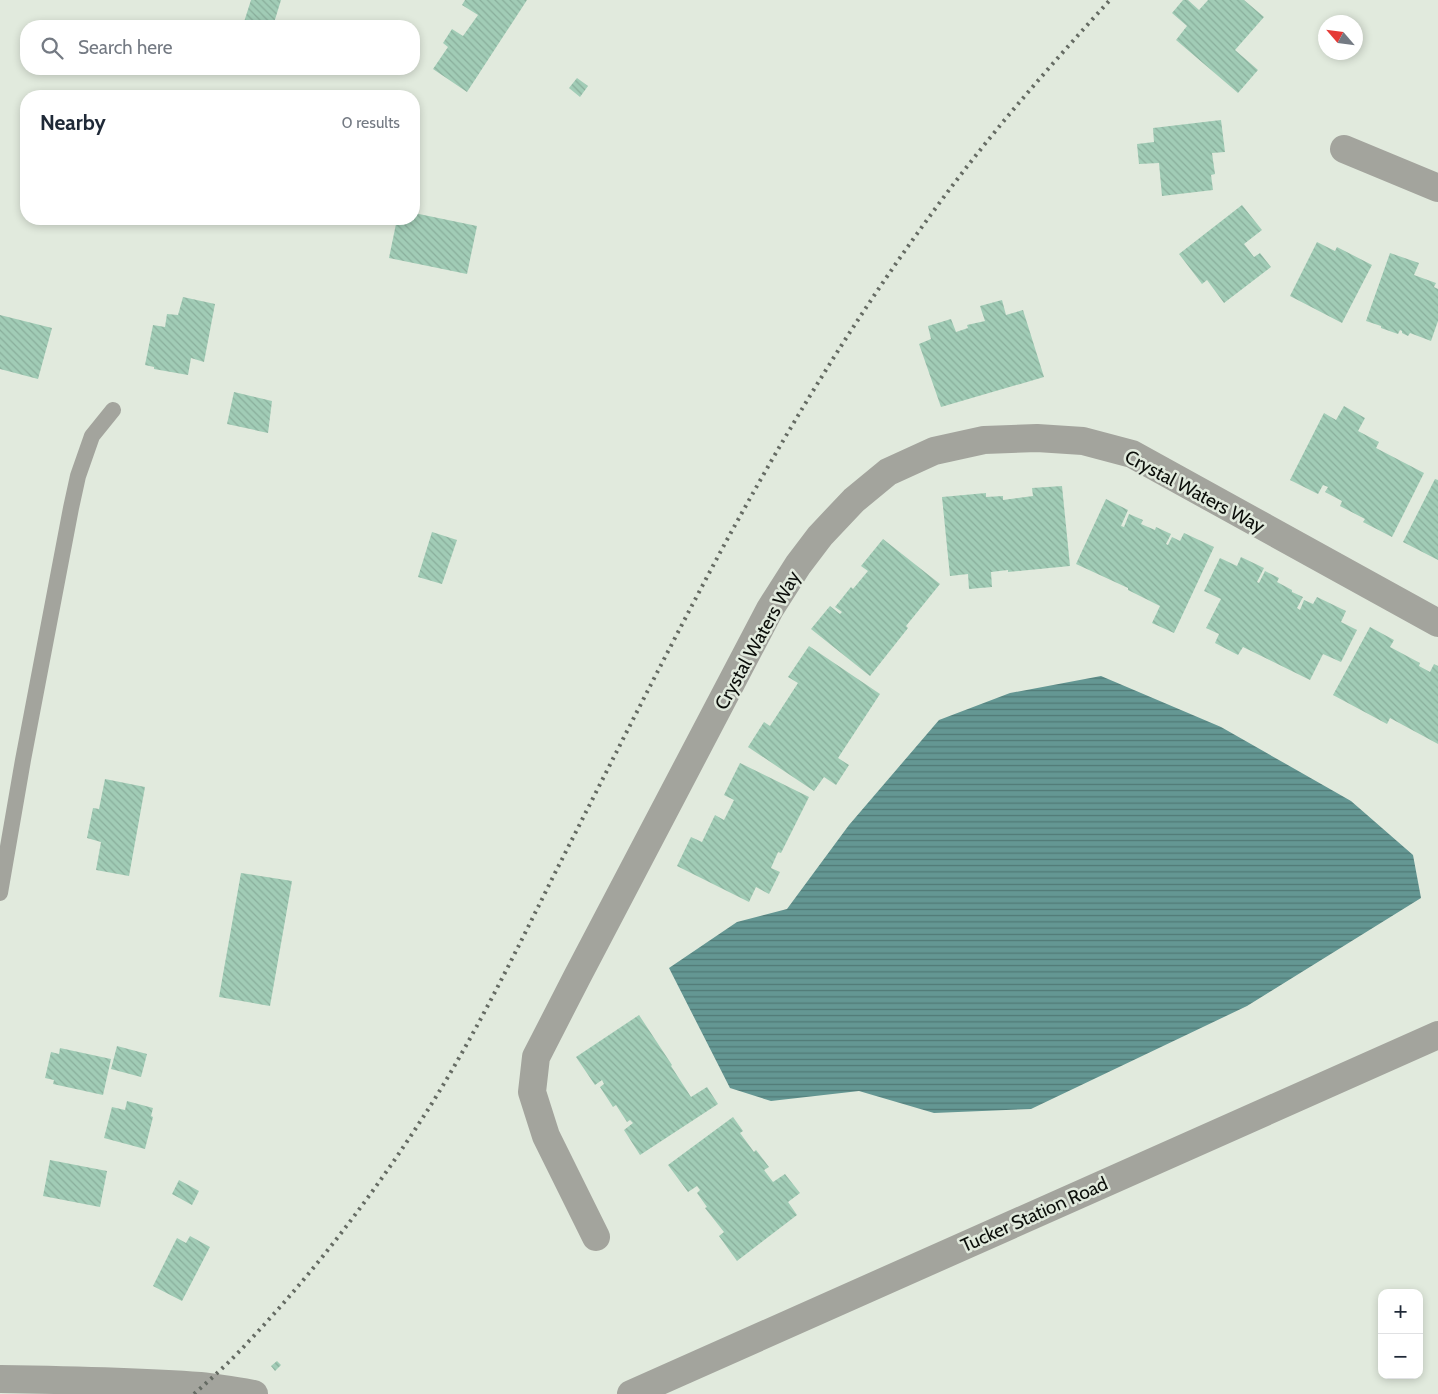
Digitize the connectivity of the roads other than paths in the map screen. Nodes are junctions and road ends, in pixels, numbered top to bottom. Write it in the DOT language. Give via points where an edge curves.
graph roads {
  1 [pos="1344,149"];
  2 [pos="1438,188"];
  3 [pos="113,410"];
  4 [pos="1438,623"];
  5 [pos="0,893"];
  6 [pos="1438,1035"];
  7 [pos="596,1237"];
  8 [pos="0,1379"];
  9 [pos="254,1394"];
  10 [pos="630,1394"];
  1 -- 2 [label="street"];
  3 -- 5 [label="lane" via="92,436 78,476 22,760"];
  4 -- 7 [label="street, Crystal Waters Way" via="1132,454 1083,441 1037,438 984,440 934,451 888,472 854,500 820,536 770,609 536,1057 532,1092 546,1136"];
  6 -- 10 [label="street, Tucker Station Road"];
  8 -- 9 [label="street" via="202,1386"];
}
